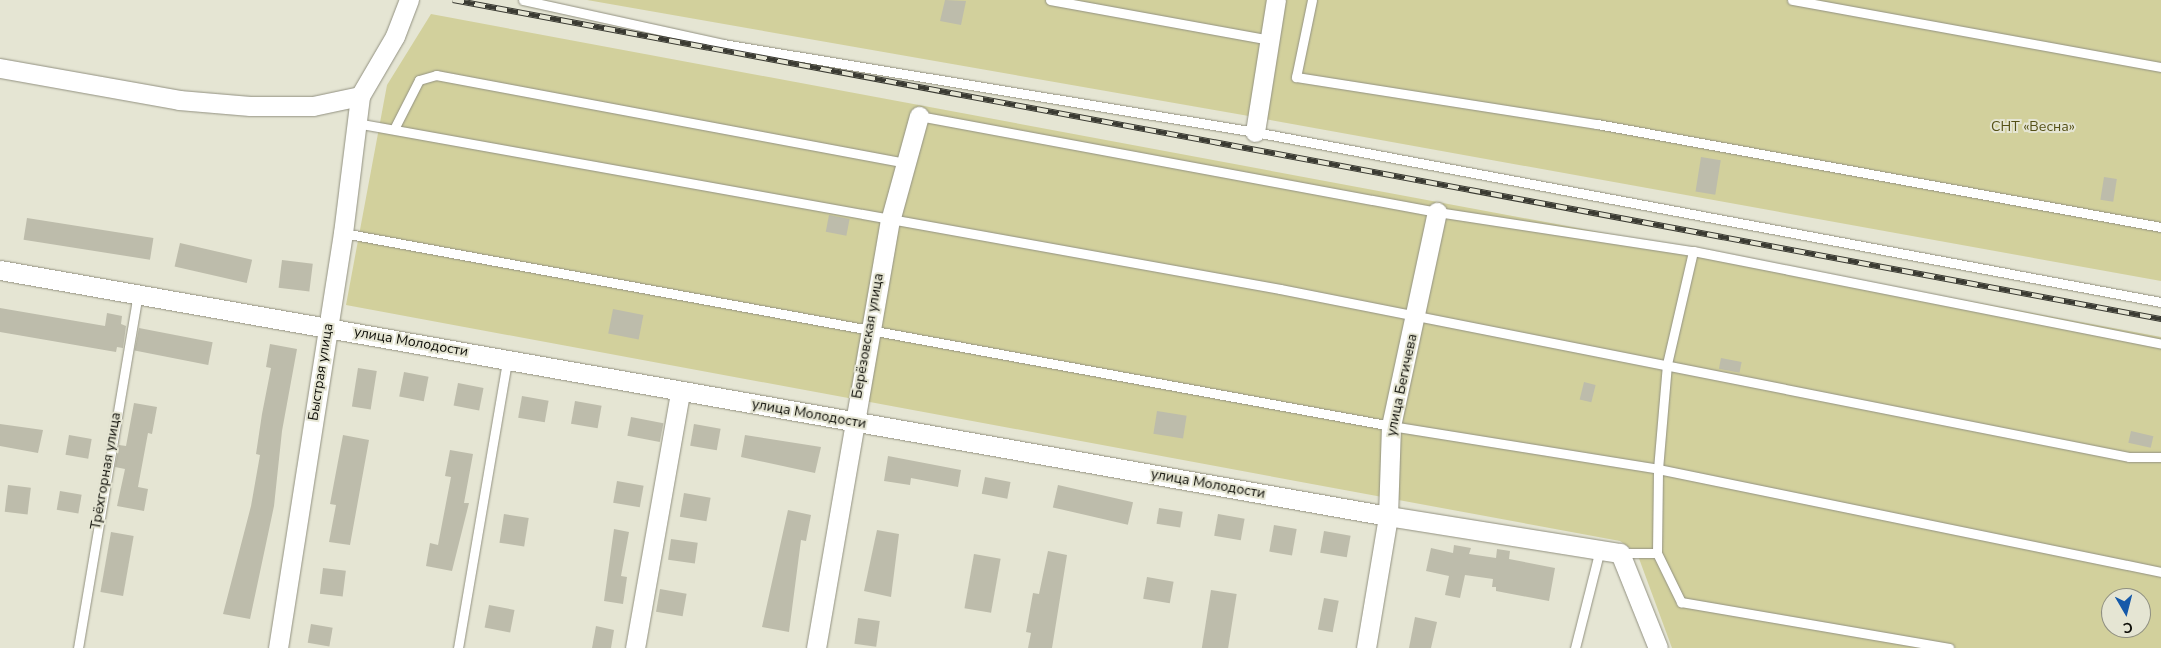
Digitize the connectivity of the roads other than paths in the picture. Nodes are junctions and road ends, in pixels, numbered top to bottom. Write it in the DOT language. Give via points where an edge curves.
graph roads {
  1 [pos="409,0"];
  2 [pos="523,0"];
  3 [pos="1050,0"];
  4 [pos="1276,0"];
  5 [pos="1312,0"];
  6 [pos="1792,0"];
  7 [pos="1270,40"];
  8 [pos="2161,67"];
  9 [pos="0,68"];
  10 [pos="360,96"];
  11 [pos="919,116"];
  12 [pos="356,123"];
  13 [pos="394,129"];
  14 [pos="1255,132"];
  15 [pos="904,163"];
  16 [pos="1437,212"];
  17 [pos="890,221"];
  18 [pos="2161,227"];
  19 [pos="343,233"];
  20 [pos="1693,251"];
  21 [pos="0,270"];
  22 [pos="138,295"];
  23 [pos="2161,302"];
  24 [pos="1416,316"];
  25 [pos="328,328"];
  26 [pos="869,329"];
  27 [pos="2161,344"];
  28 [pos="507,360"];
  29 [pos="1667,364"];
  30 [pos="680,392"];
  31 [pos="853,422"];
  32 [pos="1391,426"];
  33 [pos="2161,457"];
  34 [pos="1658,469"];
  35 [pos="1388,516"];
  36 [pos="1600,549"];
  37 [pos="1620,553"];
  38 [pos="1657,553"];
  39 [pos="2161,572"];
  40 [pos="78,648"];
  41 [pos="278,648"];
  42 [pos="458,648"];
  43 [pos="635,648"];
  44 [pos="816,648"];
  45 [pos="1366,648"];
  46 [pos="1574,648"];
  47 [pos="1658,648"];
  48 [pos="1949,648"];
  1 -- 10 [label="street" via="396,36"];
  2 -- 14 [label="lane" via="723,44"];
  3 -- 7 [label="lane"];
  4 -- 7 [label="street"];
  5 -- 18 [label="lane" via="1296,77 1597,124"];
  6 -- 8 [label="lane"];
  7 -- 14 [label="street"];
  9 -- 10 [label="street" via="179,100 250,106 313,106"];
  10 -- 12 [label="street, Быстрая улица"];
  11 -- 15 [label="street, Берёзовская улица"];
  11 -- 16 [label="lane"];
  12 -- 13 [label="lane"];
  12 -- 19 [label="street, Быстрая улица"];
  13 -- 15 [label="lane" via="420,80 436,75"];
  13 -- 17 [label="lane"];
  14 -- 23 [label="lane"];
  15 -- 17 [label="street, Берёзовская улица"];
  16 -- 20 [label="lane"];
  16 -- 24 [label="street, улица Бегичева"];
  17 -- 24 [label="lane"];
  17 -- 26 [label="street, Берёзовская улица"];
  19 -- 25 [label="street, Быстрая улица"];
  19 -- 26 [label="lane"];
  20 -- 27 [label="lane"];
  20 -- 29 [label="lane"];
  21 -- 22 [label="street, улица Молодости"];
  22 -- 25 [label="street, улица Молодости"];
  22 -- 40 [label="lane, Трёхгорная улица"];
  24 -- 29 [label="lane"];
  24 -- 32 [label="street, улица Бегичева"];
  25 -- 28 [label="street, улица Молодости"];
  25 -- 41 [label="street, Быстрая улица"];
  26 -- 31 [label="street, Берёзовская улица"];
  26 -- 32 [label="lane"];
  28 -- 30 [label="street, улица Молодости"];
  28 -- 42 [label="lane"];
  29 -- 33 [label="lane" via="2129,457"];
  29 -- 34 [label="lane"];
  30 -- 31 [label="street, улица Молодости"];
  30 -- 43 [label="street"];
  31 -- 35 [label="street, улица Молодости"];
  31 -- 44 [label="street, Берёзовская улица"];
  32 -- 34 [label="lane"];
  32 -- 35 [label="street, улица Бегичева"];
  34 -- 38 [label="lane"];
  34 -- 39 [label="lane"];
  35 -- 36 [label="street, улица Молодости"];
  35 -- 45 [label="street, улица Бегичева"];
  36 -- 37 [label="street, улица Молодости"];
  36 -- 46 [label="lane"];
  37 -- 38 [label="lane"];
  37 -- 47 [label="street"];
  38 -- 48 [label="lane" via="1681,602"];
}
